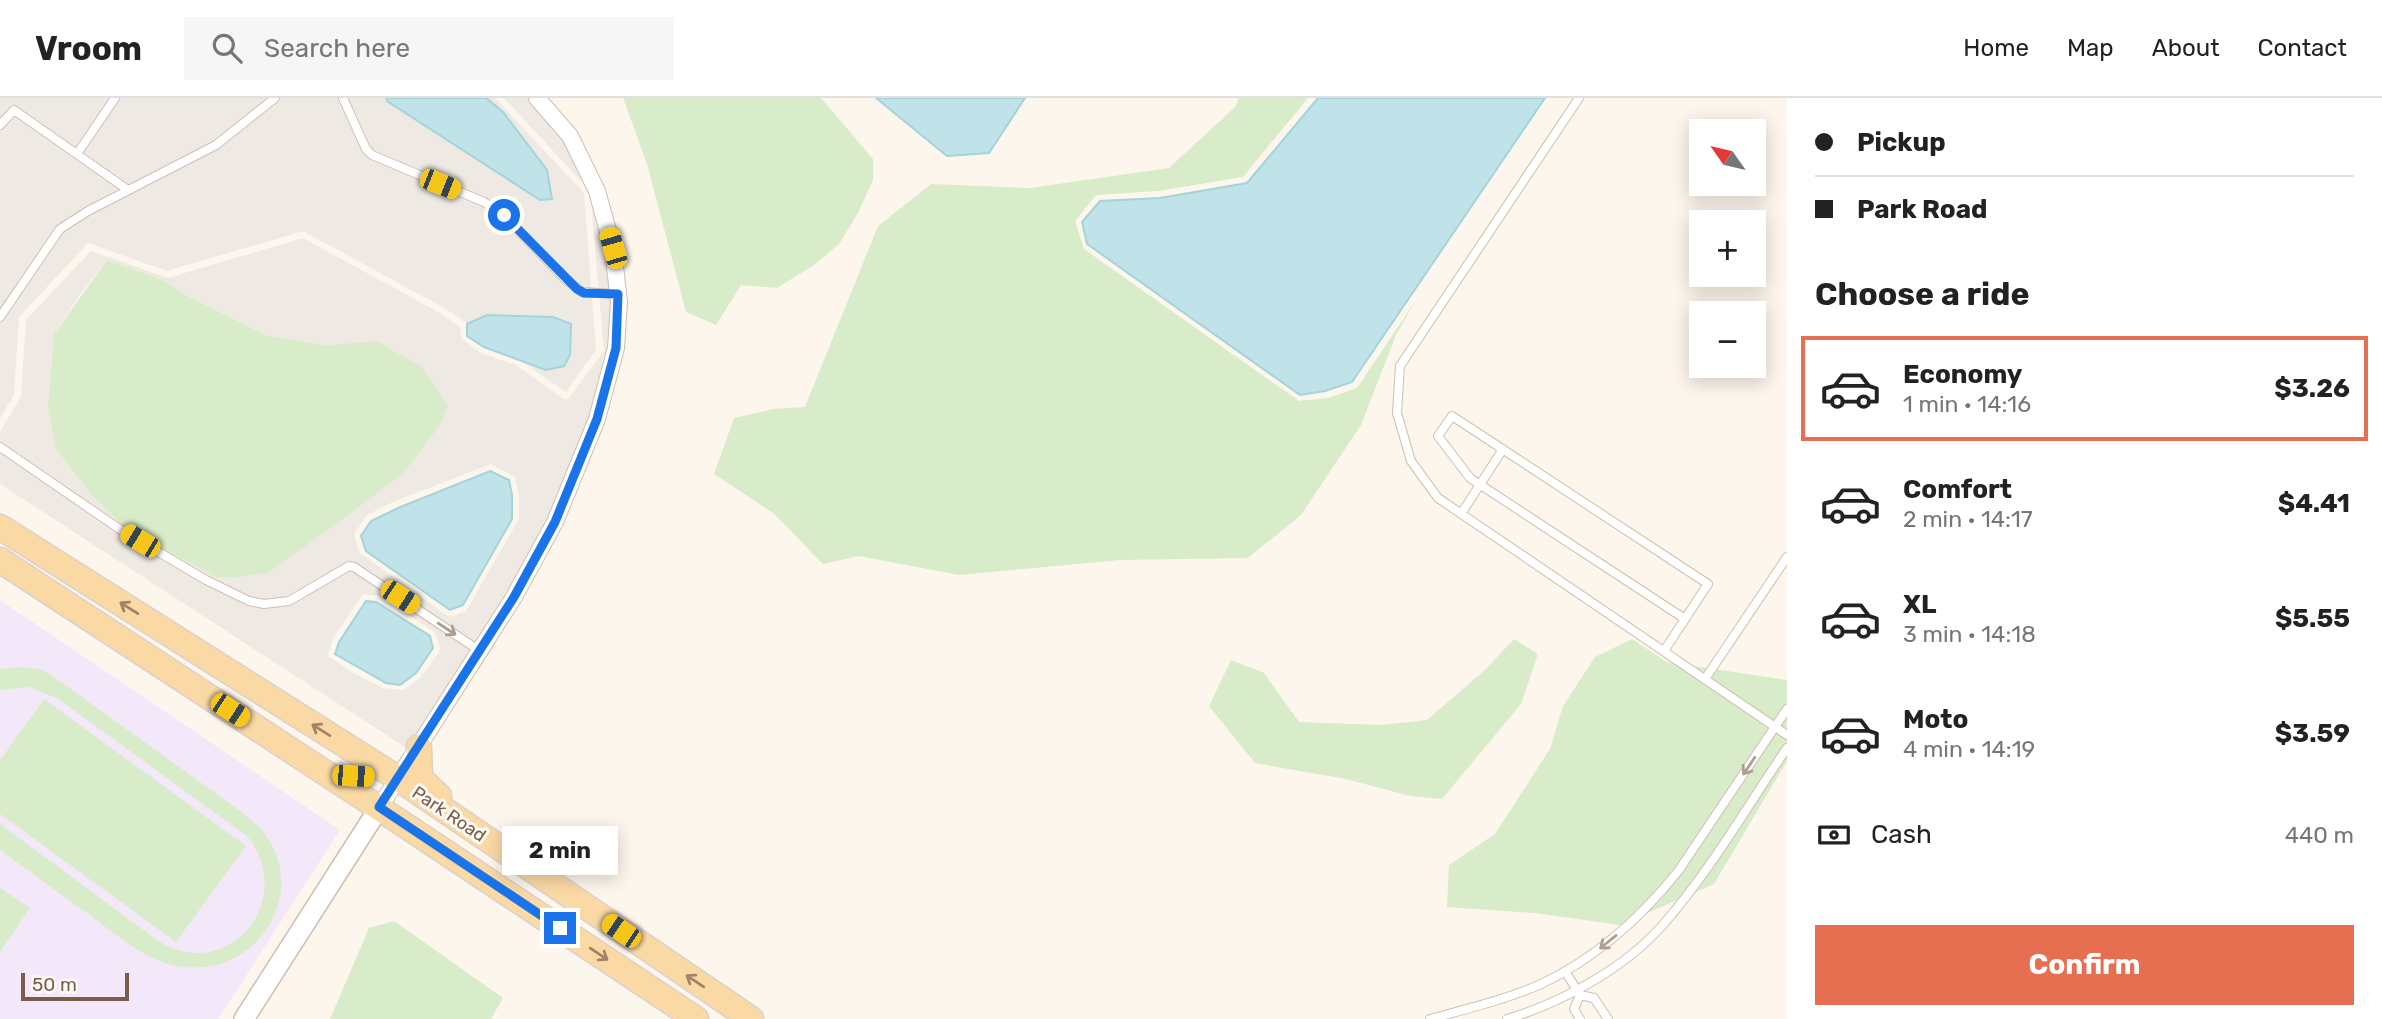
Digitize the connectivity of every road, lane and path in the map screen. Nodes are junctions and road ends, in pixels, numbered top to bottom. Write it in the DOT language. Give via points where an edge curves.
graph roads {
  1 [pos="115,98"];
  2 [pos="343,98"];
  3 [pos="537,98"];
  4 [pos="1579,98"];
  5 [pos="271,99"];
  6 [pos="0,125"];
  7 [pos="77,154"];
  8 [pos="128,190"];
  9 [pos="618,294"];
  10 [pos="0,317"];
  11 [pos="0,447"];
  12 [pos="1503,449"];
  13 [pos="1480,485"];
  14 [pos="1461,514"];
  15 [pos="0,527"];
  16 [pos="1787,557"];
  17 [pos="0,560"];
  18 [pos="1685,619"];
  19 [pos="480,651"];
  20 [pos="1664,651"];
  21 [pos="1705,679"];
  22 [pos="187,682"];
  23 [pos="1787,709"];
  24 [pos="1775,726"];
  25 [pos="1787,735"];
  26 [pos="419,747"];
  27 [pos="1787,748"];
  28 [pos="399,779"];
  29 [pos="379,807"];
  30 [pos="576,900"];
  31 [pos="1565,971"];
  32 [pos="1578,992"];
  33 [pos="244,1019"];
  34 [pos="696,1019"];
  35 [pos="751,1019"];
  36 [pos="1430,1019"];
  37 [pos="1507,1019"];
  38 [pos="1580,1019"];
  39 [pos="1608,1019"];
  1 -- 7 [label="lane"];
  2 -- 9 [label="lane" via="372,155 484,202 504,215 582,292"];
  3 -- 9 [label="street" via="570,136 597,191 613,248"];
  4 -- 14 [label="lane" via="1399,366 1397,413 1411,461 1438,498"];
  5 -- 8 [label="lane" via="216,145"];
  6 -- 7 [label="lane" via="14,110"];
  7 -- 8 [label="lane"];
  8 -- 10 [label="lane" via="60,229"];
  9 -- 19 [label="street" via="616,348 597,419 555,522"];
  11 -- 19 [label="lane, one-way" via="118,528 249,601 289,601 354,567"];
  12 -- 13 [label="lane"];
  12 -- 13 [label="lane" via="1452,416 1438,436"];
  12 -- 18 [label="lane" via="1708,584"];
  13 -- 14 [label="lane"];
  13 -- 18 [label="lane"];
  14 -- 20 [label="lane"];
  28 -- 15 [label="main road, Park Road, one-way"];
  16 -- 21 [label="lane"];
  17 -- 22 [label="main road, Park Road"];
  18 -- 20 [label="lane"];
  19 -- 26 [label="street"];
  20 -- 21 [label="lane"];
  21 -- 24 [label="lane"];
  22 -- 28 [label="main road" via="210,685 353,776"];
  22 -- 29 [label="main road, Park Road"];
  23 -- 24 [label="lane"];
  24 -- 25 [label="lane"];
  24 -- 31 [label="lane, one-way" via="1660,894 1601,948"];
  26 -- 28 [label="street"];
  26 -- 30 [label="main road" via="420,778 428,786 539,866"];
  27 -- 32 [label="lane" via="1694,885 1659,928"];
  28 -- 29 [label="street"];
  28 -- 30 [label="main road, Park Road"];
  29 -- 30 [label="main road" via="406,808 522,876"];
  29 -- 33 [label="street"];
  29 -- 34 [label="main road, Park Road, one-way"];
  35 -- 30 [label="main road, Park Road, one-way"];
  31 -- 32 [label="lane"];
  31 -- 36 [label="lane" via="1538,985"];
  32 -- 37 [label="lane"];
  32 -- 38 [label="lane" via="1574,1009"];
  32 -- 39 [label="lane" via="1594,998"];
}
